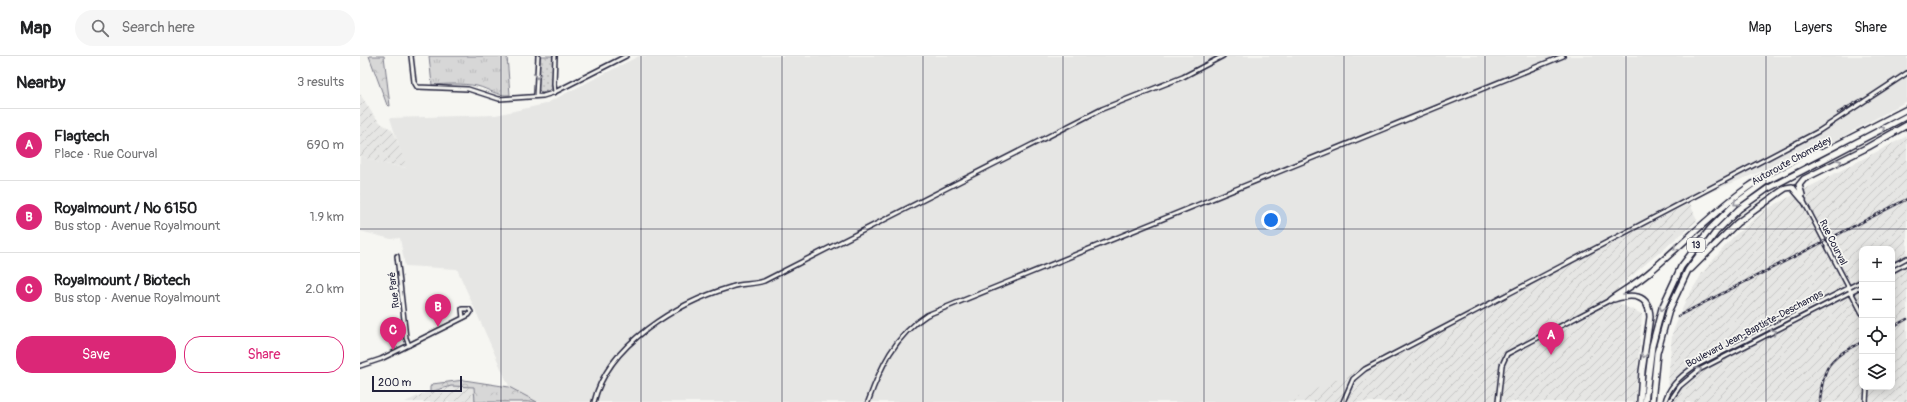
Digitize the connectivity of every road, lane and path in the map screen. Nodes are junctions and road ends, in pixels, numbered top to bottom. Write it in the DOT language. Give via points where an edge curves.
graph roads {
  1 [pos="411,56"];
  2 [pos="538,56"];
  3 [pos="555,56"];
  4 [pos="624,56"];
  5 [pos="1224,56"];
  6 [pos="1563,56"];
  7 [pos="1907,73"];
  8 [pos="555,92"];
  9 [pos="536,96"];
  10 [pos="1907,109"];
  11 [pos="1907,116"];
  12 [pos="1907,125"];
  13 [pos="1830,148"];
  14 [pos="1803,200"];
  15 [pos="397,256"];
  16 [pos="1907,258"];
  17 [pos="1907,263"];
  18 [pos="1895,264"];
  19 [pos="1896,269"];
  20 [pos="1684,276"];
  21 [pos="1860,282"];
  22 [pos="1849,288"];
  23 [pos="1859,288"];
  24 [pos="1851,292"];
  25 [pos="1610,300"];
  26 [pos="1859,307"];
  27 [pos="463,318"];
  28 [pos="409,345"];
  29 [pos="360,366"];
  30 [pos="1867,390"];
  31 [pos="594,402"];
  32 [pos="868,402"];
  33 [pos="1343,402"];
  34 [pos="1498,402"];
  35 [pos="1640,402"];
  36 [pos="1645,402"];
  37 [pos="1652,402"];
  38 [pos="1665,402"];
  39 [pos="1670,402"];
  40 [pos="1866,402"];
  1 -- 9 [label="street" via="415,86 468,89 499,99"];
  2 -- 9 [label="street, one-way"];
  3 -- 8 [label="street"];
  4 -- 8 [label="street"];
  5 -- 31 [label="street" via="1183,77 1102,109 764,281 731,286 678,308 655,323 618,354"];
  6 -- 32 [label="street" via="927,315 894,345"];
  7 -- 33 [label="street" via="1824,129 1374,363 1356,376"];
  8 -- 9 [label="street"];
  10 -- 13 [label="highway, Autoroute Chomedey / 13"];
  20 -- 11 [label="highway, Autoroute Chomedey / 13, one-way" via="1712,236 1751,200 1788,177"];
  14 -- 12 [label="highway, one-way" via="1799,185 1804,179"];
  13 -- 25 [label="highway, one-way" via="1797,158 1747,186 1652,271"];
  13 -- 36 [label="highway, Autoroute Chomedey / 13, one-way" via="1770,179 1749,194 1718,220 1694,248 1673,282 1659,317 1650,357"];
  14 -- 20 [label="highway" via="1796,189 1786,188 1730,229"];
  14 -- 22 [label="street, Rue Courval"];
  15 -- 28 [label="street, Rue Paré" via="406,338"];
  16 -- 18 [label="street"];
  17 -- 19 [label="street"];
  20 -- 37 [label="highway, Autoroute Chomedey / 13" via="1662,332 1656,358"];
  21 -- 22 [label="street, Boulevard Jean-Baptiste-Deschamps"];
  22 -- 24 [label="street, Rue Courval"];
  22 -- 38 [label="street, Boulevard Jean-Baptiste-Deschamps" via="1695,366 1676,383"];
  23 -- 24 [label="street, Boulevard Jean-Baptiste-Deschamps"];
  24 -- 26 [label="street, Rue Courval"];
  39 -- 24 [label="street, Boulevard Jean-Baptiste-Deschamps, one-way" via="1680,386 1699,370"];
  25 -- 34 [label="street" via="1507,354 1502,365"];
  25 -- 35 [label="highway, one-way" via="1634,295 1643,300 1649,309"];
  27 -- 28 [label="street"];
  28 -- 29 [label="street" via="381,360"];
  30 -- 40 [label="street"];
}
